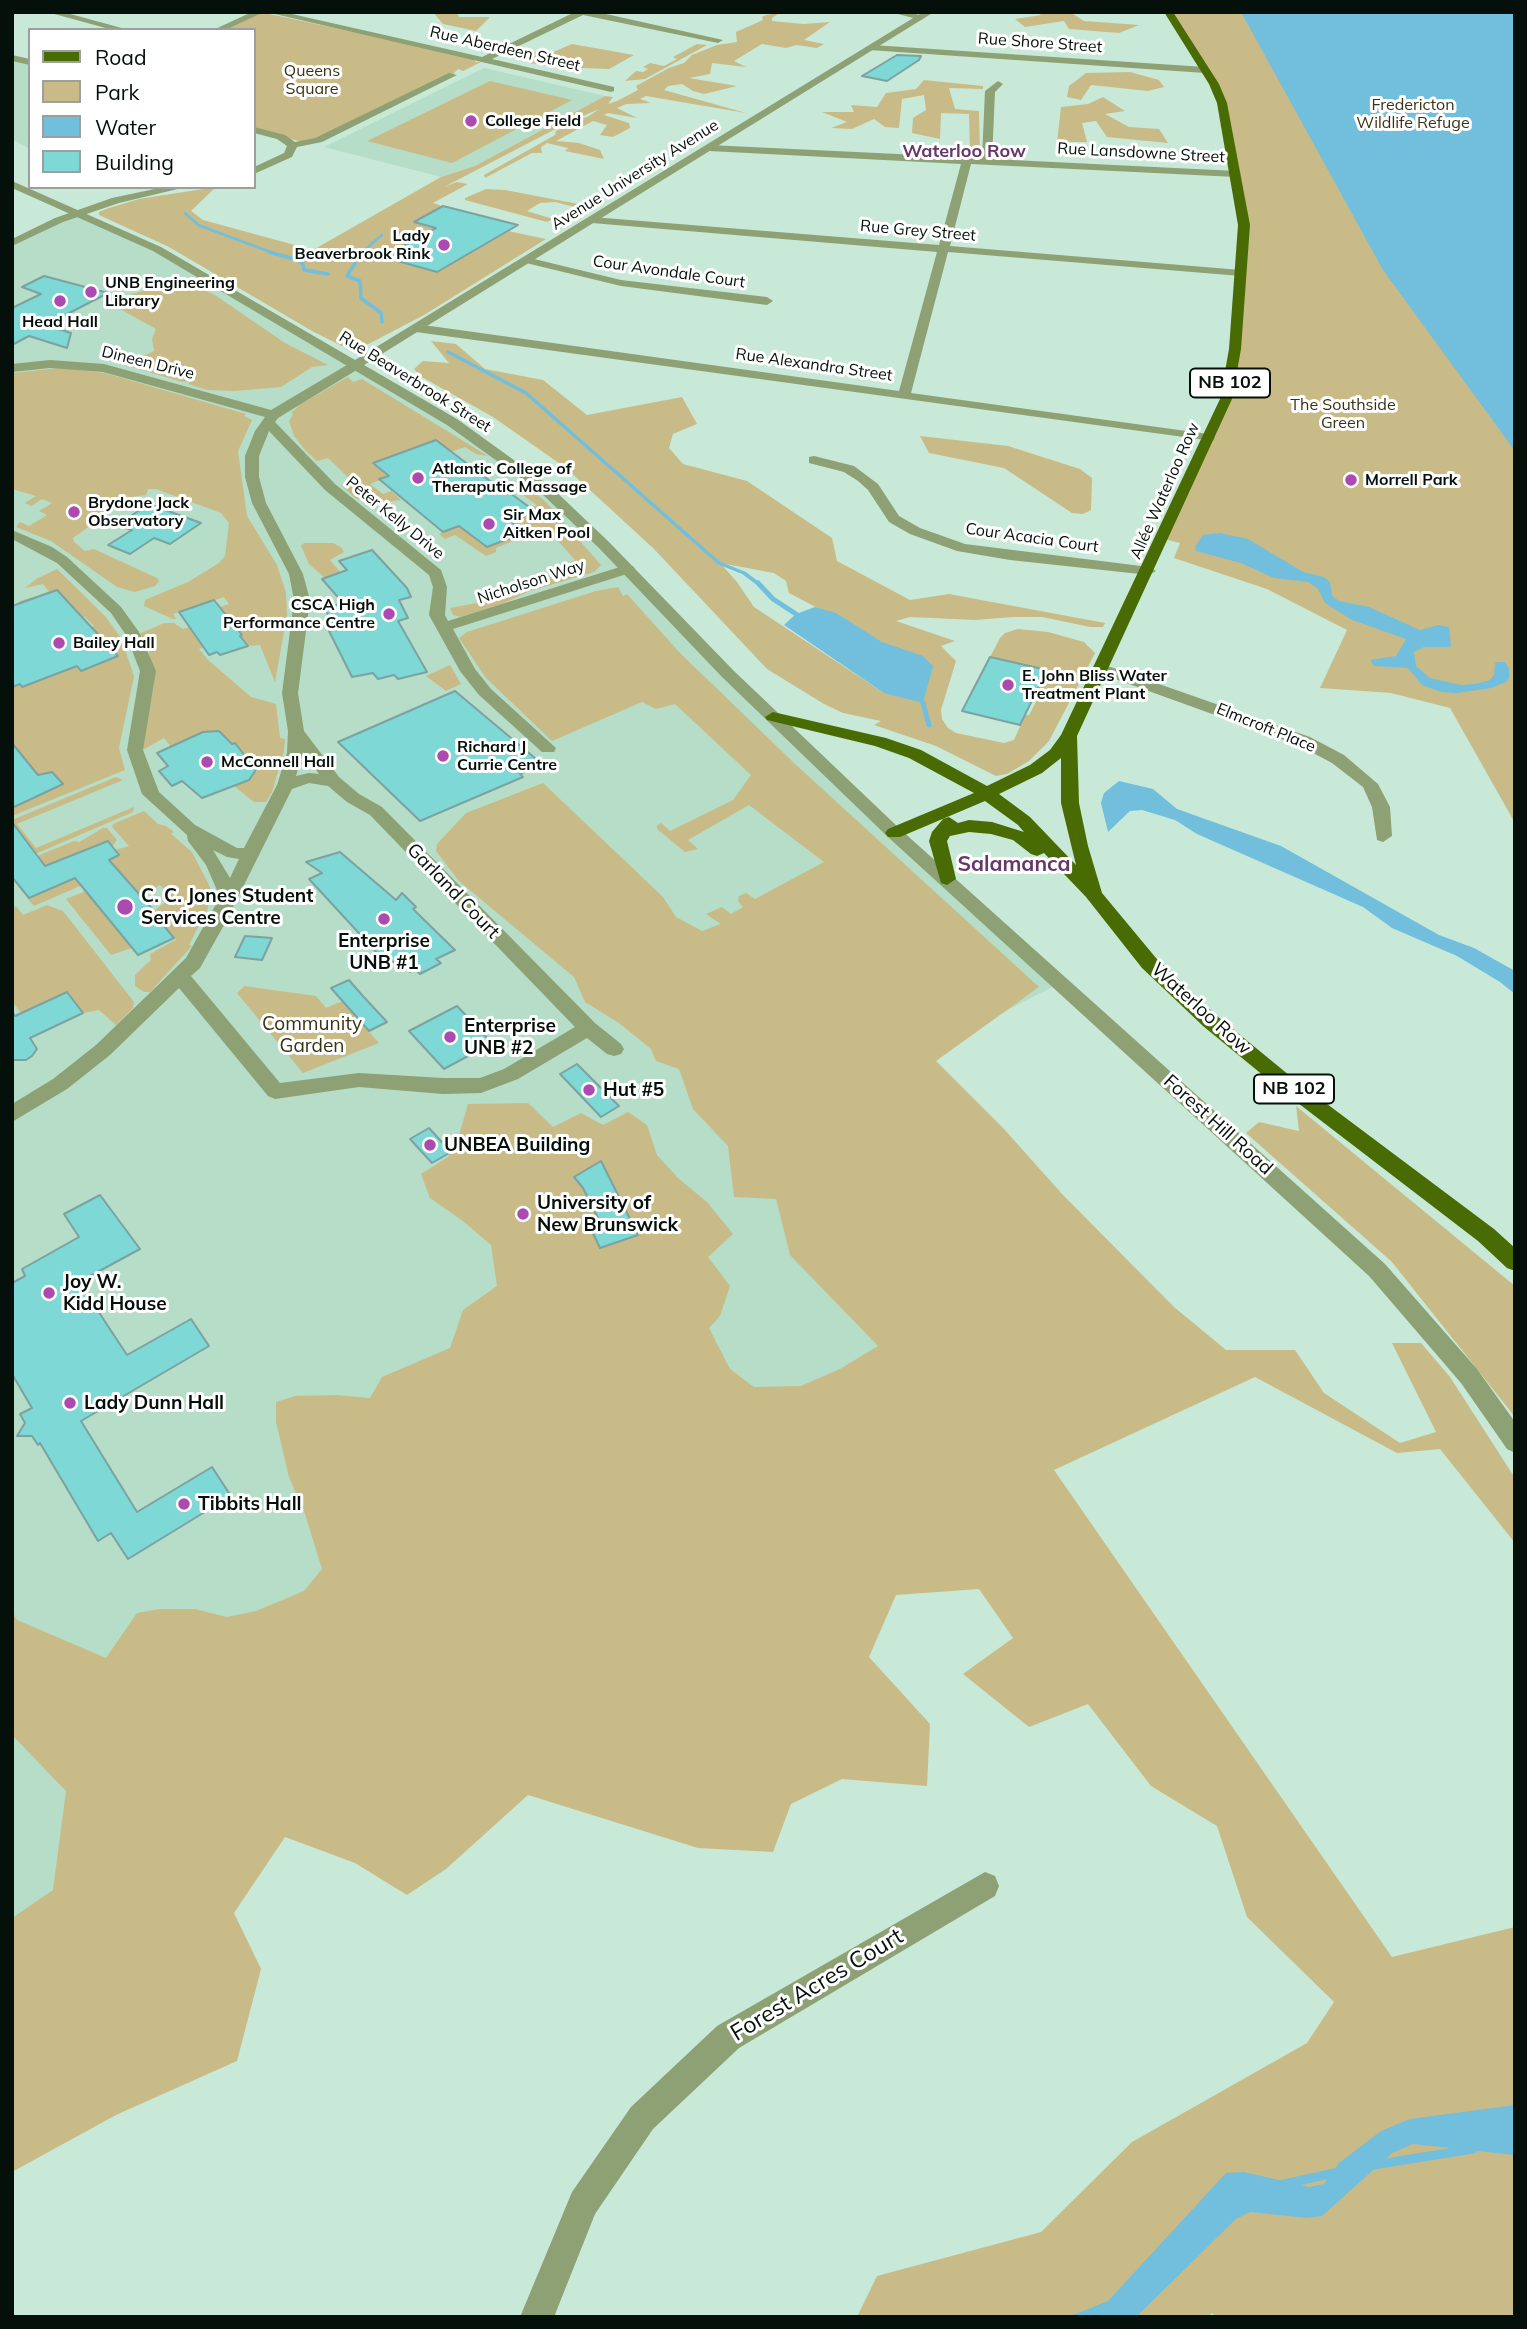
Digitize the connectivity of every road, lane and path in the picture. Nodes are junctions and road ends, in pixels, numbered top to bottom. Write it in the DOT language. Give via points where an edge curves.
graph roads {
  1 [pos="51,12"];
  2 [pos="260,12"];
  3 [pos="270,12"];
  4 [pos="582,12"];
  5 [pos="894,12"];
  6 [pos="1168,12"];
  7 [pos="925,15"];
  8 [pos="117,28"];
  9 [pos="222,28"];
  10 [pos="718,40"];
  11 [pos="872,48"];
  12 [pos="483,60"];
  13 [pos="1205,70"];
  14 [pos="452,75"];
  15 [pos="998,85"];
  16 [pos="611,89"];
  17 [pos="256,131"];
  18 [pos="293,145"];
  19 [pos="709,148"];
  20 [pos="967,160"];
  21 [pos="987,161"];
  22 [pos="256,170"];
  23 [pos="1236,174"];
  24 [pos="12,184"];
  25 [pos="170,189"];
  26 [pos="76,214"];
  27 [pos="592,220"];
  28 [pos="12,243"];
  29 [pos="944,249"];
  30 [pos="526,260"];
  31 [pos="1241,273"];
  32 [pos="767,302"];
  33 [pos="416,328"];
  34 [pos="356,365"];
  35 [pos="12,368"];
  36 [pos="317,386"];
  37 [pos="279,394"];
  38 [pos="904,395"];
  39 [pos="207,396"];
  40 [pos="257,397"];
  41 [pos="270,418"];
  42 [pos="1208,438"];
  43 [pos="814,460"];
  44 [pos="12,534"];
  45 [pos="628,569"];
  46 [pos="1149,571"];
  47 [pos="444,627"];
  48 [pos="1102,668"];
  49 [pos="773,718"];
  50 [pos="296,731"];
  51 [pos="1069,736"];
  52 [pos="548,748"];
  53 [pos="333,781"];
  54 [pos="285,785"];
  55 [pos="986,794"];
  56 [pos="188,829"];
  57 [pos="941,832"];
  58 [pos="894,833"];
  59 [pos="1382,836"];
  60 [pos="251,855"];
  61 [pos="947,879"];
  62 [pos="1093,894"];
  63 [pos="229,897"];
  64 [pos="180,976"];
  65 [pos="588,1028"];
  66 [pos="614,1049"];
  67 [pos="12,1114"];
  68 [pos="1515,1262"];
  69 [pos="1515,1442"];
  70 [pos="985,1886"];
  71 [pos="537,2317"];
  1 -- 8 [label="street"];
  2 -- 9 [label="street"];
  3 -- 12 [label="street, Rue Aberdeen Street"];
  4 -- 10 [label="street"];
  4 -- 12 [label="street"];
  5 -- 7 [label="street"];
  6 -- 13 [label="main road, Allée Waterloo Row / NB 102"];
  7 -- 11 [label="street, Avenue University Avenue"];
  11 -- 13 [label="street, Rue Shore Street"];
  11 -- 19 [label="street, Avenue University Avenue"];
  12 -- 16 [label="street, Rue Aberdeen Street"];
  13 -- 23 [label="main road, Allée Waterloo Row / NB 102" via="1222,103"];
  14 -- 18 [label="street" via="318,140"];
  15 -- 21 [label="street" via="990,91"];
  17 -- 18 [label="street"];
  18 -- 22 [label="street" via="288,155"];
  19 -- 20 [label="street, Rue Lansdowne Street"];
  19 -- 27 [label="street, Avenue University Avenue"];
  20 -- 21 [label="street, Rue Lansdowne Street"];
  20 -- 29 [label="street"];
  21 -- 23 [label="street, Rue Lansdowne Street"];
  23 -- 31 [label="main road, Allée Waterloo Row / NB 102" via="1244,226"];
  24 -- 26 [label="street, Rue Beaverbrook Street"];
  25 -- 26 [label="street"];
  26 -- 28 [label="street"];
  26 -- 34 [label="street, Rue Beaverbrook Street" via="157,249"];
  27 -- 29 [label="street, Rue Grey Street"];
  27 -- 30 [label="street, Avenue University Avenue"];
  29 -- 31 [label="street, Rue Grey Street"];
  29 -- 38 [label="street"];
  30 -- 32 [label="street, Cour Avondale Court" via="621,284"];
  30 -- 33 [label="street, Avenue University Avenue"];
  31 -- 42 [label="main road, Allée Waterloo Row / NB 102" via="1231,379"];
  33 -- 34 [label="street, Avenue University Avenue"];
  33 -- 38 [label="street, Rue Alexandra Street"];
  34 -- 36 [label="street, Avenue University Avenue"];
  34 -- 45 [label="street, Rue Beaverbrook Street" via="452,422 545,489"];
  35 -- 39 [label="street, Dineen Drive" via="50,364 104,368"];
  36 -- 37 [label="street"];
  36 -- 41 [label="street"];
  38 -- 42 [label="street, Rue Alexandra Street"];
  39 -- 40 [label="street"];
  39 -- 41 [label="street, Dineen Drive"];
  41 -- 47 [label="street, Peter Kelly Drive" via="330,487 436,573 440,587 436,611"];
  41 -- 50 [label="street" via="256,444 251,468 262,512 300,586 302,612 290,693"];
  42 -- 46 [label="main road, Allée Waterloo Row / NB 102"];
  43 -- 46 [label="street, Cour Acacia Court" via="849,469 873,487 894,519 962,548"];
  44 -- 56 [label="street" via="47,550 126,623 148,671 135,738 137,761 150,794"];
  45 -- 47 [label="street, Nicholson Way"];
  45 -- 49 [label="street, Rue Beaverbrook Street"];
  46 -- 48 [label="main road, Allée Waterloo Row / NB 102"];
  47 -- 52 [label="street, Peter Kelly Drive" via="473,680"];
  48 -- 51 [label="main road, Allée Waterloo Row / NB 102"];
  48 -- 59 [label="street, Elmcroft Place" via="1304,741 1338,759 1370,784 1381,807"];
  49 -- 55 [label="main road" via="880,741 937,764"];
  49 -- 58 [label="street, Rue Beaverbrook Street"];
  50 -- 53 [label="street, Garland Court"];
  50 -- 54 [label="street"];
  51 -- 55 [label="main road" via="1056,754 1036,769"];
  51 -- 62 [label="main road, Waterloo Row / NB 102" via="1070,803"];
  53 -- 54 [label="street" via="309,778"];
  53 -- 65 [label="street, Garland Court" via="376,811"];
  54 -- 60 [label="street"];
  55 -- 57 [label="main road"];
  55 -- 58 [label="main road"];
  55 -- 62 [label="main road" via="1024,821"];
  56 -- 60 [label="street" via="233,853"];
  56 -- 63 [label="street" via="214,863"];
  57 -- 61 [label="main road" via="938,849"];
  57 -- 62 [label="main road" via="980,827 1019,836"];
  58 -- 61 [label="street, Forest Hill Road"];
  60 -- 63 [label="street"];
  61 -- 69 [label="street, Forest Hill Road" via="1377,1269 1469,1376"];
  62 -- 68 [label="main road, Waterloo Row / NB 102" via="1149,964 1210,1021"];
  63 -- 64 [label="street" via="197,957"];
  64 -- 65 [label="street" via="275,1091 352,1080 481,1085 511,1074"];
  64 -- 67 [label="street" via="103,1050"];
  65 -- 66 [label="street, Garland Court"];
  70 -- 71 [label="street, Forest Acres Court" via="728,2037 642,2119 583,2203"];
}
